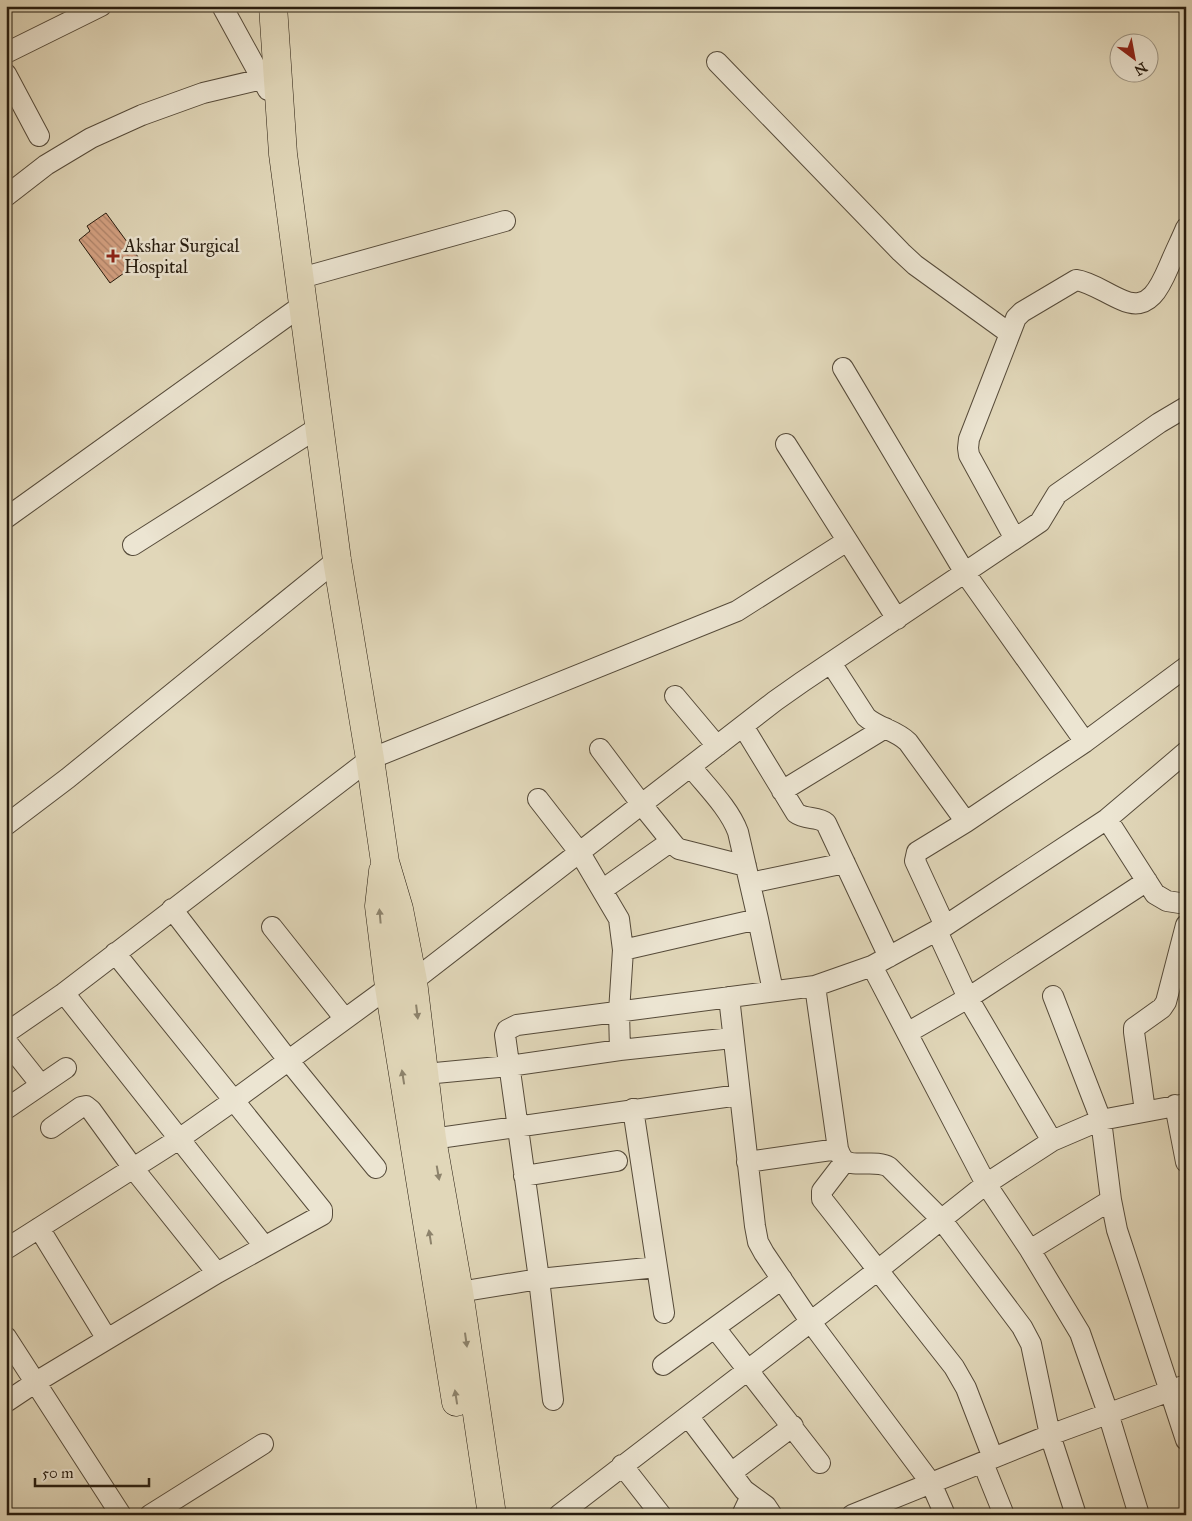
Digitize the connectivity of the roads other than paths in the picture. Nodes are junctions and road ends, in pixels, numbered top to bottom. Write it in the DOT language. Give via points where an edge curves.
graph roads {
  1 [pos="101,6"];
  2 [pos="222,6"];
  3 [pos="273,6"];
  4 [pos="6,53"];
  5 [pos="717,62"];
  6 [pos="6,74"];
  7 [pos="262,79"];
  8 [pos="280,113"];
  9 [pos="39,136"];
  10 [pos="6,196"];
  11 [pos="505,221"];
  12 [pos="1186,228"];
  13 [pos="302,291"];
  14 [pos="1010,333"];
  15 [pos="843,368"];
  16 [pos="1186,407"];
  17 [pos="319,427"];
  18 [pos="786,444"];
  19 [pos="6,518"];
  20 [pos="1015,539"];
  21 [pos="847,541"];
  22 [pos="133,545"];
  23 [pos="337,560"];
  24 [pos="965,573"];
  25 [pos="897,619"];
  26 [pos="831,663"];
  27 [pos="1186,667"];
  28 [pos="675,696"];
  29 [pos="742,726"];
  30 [pos="885,728"];
  31 [pos="1085,742"];
  32 [pos="717,746"];
  33 [pos="600,749"];
  34 [pos="1186,752"];
  35 [pos="370,759"];
  36 [pos="691,767"];
  37 [pos="782,791"];
  38 [pos="538,799"];
  39 [pos="642,805"];
  40 [pos="1107,819"];
  41 [pos="966,822"];
  42 [pos="6,825"];
  43 [pos="670,842"];
  44 [pos="580,853"];
  45 [pos="845,863"];
  46 [pos="748,874"];
  47 [pos="1147,881"];
  48 [pos="602,890"];
  49 [pos="1186,904"];
  50 [pos="172,909"];
  51 [pos="758,919"];
  52 [pos="1186,925"];
  53 [pos="272,927"];
  54 [pos="941,929"];
  55 [pos="623,950"];
  56 [pos="115,953"];
  57 [pos="880,962"];
  58 [pos="401,984"];
  59 [pos="815,986"];
  60 [pos="773,992"];
  61 [pos="64,993"];
  62 [pos="1053,996"];
  63 [pos="729,997"];
  64 [pos="968,998"];
  65 [pos="619,1012"];
  66 [pos="344,1019"];
  67 [pos="6,1033"];
  68 [pos="907,1033"];
  69 [pos="732,1038"];
  70 [pos="6,1041"];
  71 [pos="620,1050"];
  72 [pos="288,1060"];
  73 [pos="509,1066"];
  74 [pos="66,1068"];
  75 [pos="425,1074"];
  76 [pos="41,1086"];
  77 [pos="739,1095"];
  78 [pos="233,1101"];
  79 [pos="1181,1105"];
  80 [pos="6,1109"];
  81 [pos="633,1109"];
  82 [pos="1145,1111"];
  83 [pos="1101,1120"];
  84 [pos="517,1125"];
  85 [pos="51,1128"];
  86 [pos="179,1139"];
  87 [pos="432,1139"];
  88 [pos="1052,1141"];
  89 [pos="841,1155"];
  90 [pos="617,1161"];
  91 [pos="747,1162"];
  92 [pos="1186,1162"];
  93 [pos="134,1168"];
  94 [pos="376,1168"];
  95 [pos="524,1176"];
  96 [pos="986,1184"];
  97 [pos="1111,1200"];
  98 [pos="941,1219"];
  99 [pos="39,1228"];
  100 [pos="264,1246"];
  101 [pos="6,1249"];
  102 [pos="1030,1250"];
  103 [pos="657,1267"];
  104 [pos="878,1270"];
  105 [pos="217,1272"];
  106 [pos="539,1279"];
  107 [pos="782,1279"];
  108 [pos="459,1292"];
  109 [pos="664,1314"];
  110 [pos="810,1321"];
  111 [pos="715,1328"];
  112 [pos="6,1337"];
  113 [pos="107,1339"];
  114 [pos="663,1364"];
  115 [pos="747,1369"];
  116 [pos="36,1382"];
  117 [pos="1178,1387"];
  118 [pos="553,1400"];
  119 [pos="6,1402"];
  120 [pos="1108,1413"];
  121 [pos="688,1416"];
  122 [pos="793,1426"];
  123 [pos="1050,1435"];
  124 [pos="1186,1440"];
  125 [pos="263,1444"];
  126 [pos="988,1461"];
  127 [pos="820,1463"];
  128 [pos="622,1465"];
  129 [pos="731,1473"];
  130 [pos="931,1483"];
  131 [pos="751,1496"];
  132 [pos="484,1514"];
  133 [pos="121,1515"];
  134 [pos="150,1515"];
  135 [pos="559,1515"];
  136 [pos="661,1515"];
  137 [pos="742,1515"];
  138 [pos="772,1515"];
  139 [pos="852,1515"];
  140 [pos="945,1515"];
  141 [pos="1004,1515"];
  142 [pos="1076,1515"];
  143 [pos="1139,1515"];
  1 -- 4 [label="street"];
  2 -- 7 [label="street"];
  3 -- 8 [label="highway"];
  5 -- 14 [label="street" via="901,252"];
  6 -- 9 [label="street"];
  7 -- 8 [label="street"];
  7 -- 10 [label="street" via="203,93 91,138 46,165"];
  8 -- 13 [label="highway"];
  11 -- 13 [label="street"];
  12 -- 14 [label="street" via="1162,284 1146,301 1124,302 1076,280 1018,314"];
  13 -- 17 [label="highway"];
  13 -- 19 [label="street"];
  14 -- 20 [label="street" via="968,448"];
  15 -- 24 [label="street"];
  16 -- 20 [label="street" via="1057,494 1040,522"];
  17 -- 22 [label="street"];
  17 -- 23 [label="highway"];
  18 -- 21 [label="street"];
  20 -- 24 [label="street"];
  21 -- 25 [label="street"];
  21 -- 35 [label="street" via="737,611"];
  23 -- 35 [label="highway"];
  23 -- 42 [label="street"];
  24 -- 25 [label="street"];
  24 -- 31 [label="street"];
  25 -- 26 [label="street"];
  26 -- 29 [label="street"];
  26 -- 30 [label="street" via="866,717"];
  27 -- 31 [label="street"];
  28 -- 32 [label="street"];
  29 -- 32 [label="street"];
  29 -- 37 [label="street"];
  30 -- 37 [label="street"];
  30 -- 41 [label="street" via="908,742"];
  31 -- 41 [label="street"];
  32 -- 36 [label="street"];
  33 -- 39 [label="street"];
  34 -- 40 [label="street"];
  35 -- 50 [label="street"];
  35 -- 58 [label="highway" via="385,862 379,906"];
  36 -- 39 [label="street"];
  36 -- 46 [label="street" via="734,822"];
  37 -- 45 [label="street" via="798,816 821,819 826,824"];
  38 -- 44 [label="street"];
  39 -- 43 [label="street"];
  39 -- 44 [label="street"];
  40 -- 47 [label="street"];
  40 -- 54 [label="street"];
  41 -- 54 [label="street" via="920,848 915,856"];
  43 -- 46 [label="street" via="679,849"];
  43 -- 48 [label="street"];
  44 -- 48 [label="street"];
  44 -- 58 [label="street"];
  45 -- 46 [label="street"];
  45 -- 57 [label="street"];
  46 -- 51 [label="street"];
  47 -- 49 [label="street" via="1161,898"];
  47 -- 64 [label="street"];
  48 -- 55 [label="street" via="619,919"];
  50 -- 56 [label="street"];
  50 -- 72 [label="street"];
  51 -- 55 [label="street"];
  51 -- 60 [label="street"];
  52 -- 82 [label="street" via="1166,1002 1134,1028"];
  53 -- 66 [label="street"];
  54 -- 57 [label="street"];
  54 -- 64 [label="street"];
  55 -- 65 [label="street"];
  56 -- 61 [label="street"];
  56 -- 78 [label="street"];
  57 -- 59 [label="street"];
  57 -- 68 [label="street"];
  58 -- 66 [label="street"];
  58 -- 75 [label="highway, one-way"];
  132 -- 58 [label="highway, one-way"];
  59 -- 60 [label="street"];
  59 -- 89 [label="street"];
  60 -- 63 [label="street"];
  61 -- 67 [label="street"];
  61 -- 86 [label="street"];
  62 -- 83 [label="street"];
  63 -- 65 [label="street"];
  63 -- 69 [label="street"];
  64 -- 68 [label="street"];
  64 -- 88 [label="street"];
  65 -- 71 [label="street"];
  65 -- 73 [label="street" via="511,1027 505,1035"];
  66 -- 72 [label="street"];
  68 -- 96 [label="street"];
  69 -- 71 [label="street"];
  69 -- 77 [label="street"];
  70 -- 76 [label="street"];
  71 -- 73 [label="street"];
  72 -- 78 [label="street"];
  72 -- 94 [label="street"];
  73 -- 75 [label="street"];
  73 -- 84 [label="street"];
  74 -- 76 [label="street"];
  75 -- 87 [label="highway"];
  76 -- 80 [label="street"];
  77 -- 81 [label="street"];
  77 -- 91 [label="street"];
  78 -- 86 [label="street"];
  78 -- 100 [label="street" via="323,1213"];
  79 -- 82 [label="street"];
  79 -- 92 [label="street"];
  81 -- 84 [label="street"];
  81 -- 103 [label="street"];
  82 -- 83 [label="street"];
  83 -- 88 [label="street"];
  83 -- 97 [label="street"];
  84 -- 87 [label="street"];
  84 -- 95 [label="street"];
  85 -- 93 [label="street" via="86,1106"];
  86 -- 93 [label="street"];
  86 -- 100 [label="street"];
  87 -- 108 [label="highway, one-way"];
  88 -- 96 [label="street"];
  89 -- 91 [label="street"];
  89 -- 98 [label="street" via="884,1164"];
  89 -- 104 [label="street" via="822,1190 822,1199"];
  90 -- 95 [label="street"];
  91 -- 107 [label="street" via="758,1242"];
  93 -- 99 [label="street"];
  93 -- 105 [label="street"];
  95 -- 106 [label="street"];
  96 -- 98 [label="street"];
  96 -- 102 [label="street"];
  97 -- 102 [label="street"];
  97 -- 117 [label="street" via="1122,1244"];
  98 -- 104 [label="street"];
  98 -- 123 [label="street" via="1027,1335"];
  99 -- 101 [label="street"];
  99 -- 113 [label="street"];
  100 -- 105 [label="street"];
  102 -- 120 [label="street" via="1080,1333"];
  103 -- 106 [label="street"];
  103 -- 109 [label="street"];
  104 -- 110 [label="street"];
  104 -- 126 [label="street" via="960,1377"];
  105 -- 113 [label="street"];
  106 -- 108 [label="street"];
  106 -- 118 [label="street"];
  107 -- 110 [label="street"];
  107 -- 111 [label="street"];
  108 -- 132 [label="highway, one-way"];
  110 -- 115 [label="street"];
  110 -- 130 [label="street"];
  111 -- 114 [label="street"];
  111 -- 115 [label="street"];
  112 -- 116 [label="street"];
  113 -- 116 [label="street"];
  115 -- 121 [label="street"];
  115 -- 122 [label="street"];
  116 -- 119 [label="street"];
  116 -- 133 [label="street"];
  117 -- 120 [label="street"];
  117 -- 124 [label="street"];
  120 -- 123 [label="street"];
  120 -- 143 [label="street"];
  121 -- 128 [label="street"];
  121 -- 129 [label="street"];
  122 -- 127 [label="street"];
  122 -- 129 [label="street"];
  123 -- 126 [label="street"];
  123 -- 142 [label="street"];
  125 -- 134 [label="street"];
  126 -- 130 [label="street"];
  126 -- 141 [label="street"];
  128 -- 135 [label="street"];
  128 -- 136 [label="street"];
  129 -- 131 [label="street"];
  130 -- 139 [label="street"];
  130 -- 140 [label="street"];
  131 -- 137 [label="street"];
  131 -- 138 [label="street" via="766,1506"];
}
